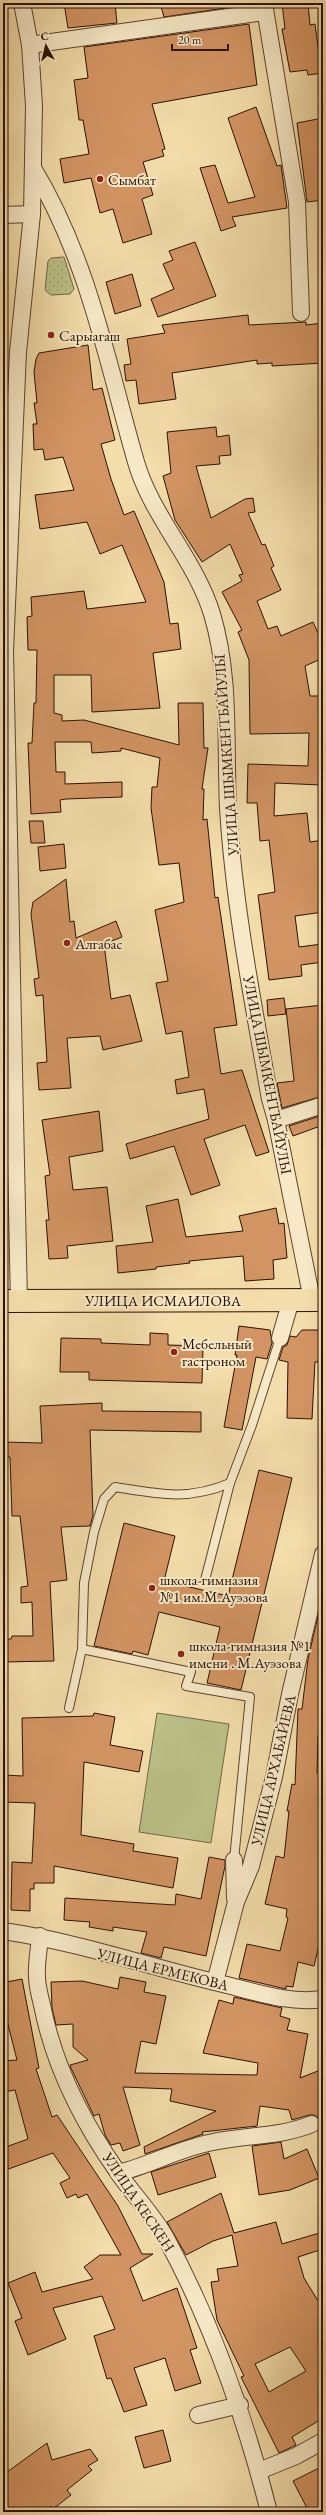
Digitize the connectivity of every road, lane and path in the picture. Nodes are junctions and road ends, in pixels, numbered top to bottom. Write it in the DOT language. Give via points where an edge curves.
graph roads {
  1 [pos="22,3"];
  2 [pos="264,7"];
  3 [pos="30,45"];
  4 [pos="33,168"];
  5 [pos="32,214"];
  6 [pos="3,215"];
  7 [pos="301,313"];
  8 [pos="4,651"];
  9 [pos="323,1105"];
  10 [pos="276,1120"];
  11 [pos="309,1300"];
  12 [pos="11,1301"];
  13 [pos="280,1338"];
  14 [pos="230,1483"];
  15 [pos="323,1554"];
  16 [pos="205,1580"];
  17 [pos="82,1649"];
  18 [pos="69,1708"];
  19 [pos="234,1860"];
  20 [pos="236,1902"];
  21 [pos="3,1930"];
  22 [pos="40,1936"];
  23 [pos="215,1982"];
  24 [pos="323,1999"];
  25 [pos="312,2124"];
  26 [pos="118,2173"];
  27 [pos="240,2405"];
  28 [pos="198,2415"];
  29 [pos="323,2441"];
  30 [pos="259,2471"];
  31 [pos="269,2512"];
  1 -- 3 [label="street"];
  2 -- 3 [label="street"];
  2 -- 7 [label="street" via="297,202"];
  3 -- 4 [label="street" via="34,106"];
  4 -- 5 [label="street"];
  4 -- 10 [label="street, УЛИЦА ШЫМКЕНТБАЙУЛЫ" via="53,200 81,267 137,465 153,502 199,580 212,615 222,664 227,734 228,808 236,890 261,1049"];
  5 -- 6 [label="street"];
  5 -- 8 [label="street" via="18,352"];
  8 -- 12 [label="street"];
  9 -- 10 [label="street"];
  10 -- 11 [label="street, УЛИЦА ШЫМКЕНТБАЙУЛЫ"];
  11 -- 12 [label="main road, УЛИЦА ИСМАИЛОВА"];
  11 -- 13 [label="street"];
  13 -- 14 [label="lane"];
  14 -- 16 [label="lane"];
  14 -- 17 [label="lane" via="196,1495 167,1496 115,1486 104,1498 84,1583"];
  15 -- 20 [label="street, УЛИЦА АРХАБАЙЕВА" via="290,1694 274,1777 251,1866"];
  17 -- 18 [label="lane"];
  17 -- 19 [label="lane" via="191,1672 186,1686 250,1697"];
  19 -- 20 [label="street"];
  20 -- 23 [label="street, УЛИЦА АРХАБАЙЕВА"];
  21 -- 22 [label="street, УЛИЦА ЕРМЕКОВА"];
  22 -- 23 [label="street, УЛИЦА ЕРМЕКОВА"];
  22 -- 26 [label="street, УЛИЦА КЕСКЕН" via="37,1978 47,2031 84,2120"];
  23 -- 24 [label="street, УЛИЦА ЕРМЕКОВА" via="293,2001"];
  25 -- 26 [label="street" via="278,2134 213,2142 177,2152 144,2167"];
  26 -- 27 [label="street, УЛИЦА КЕСКЕН" via="150,2212 194,2291"];
  27 -- 28 [label="street"];
  27 -- 30 [label="street, УЛИЦА КЕСКЕН"];
  29 -- 30 [label="street" via="296,2456"];
  30 -- 31 [label="street, УЛИЦА КЕСКЕН"];
}
